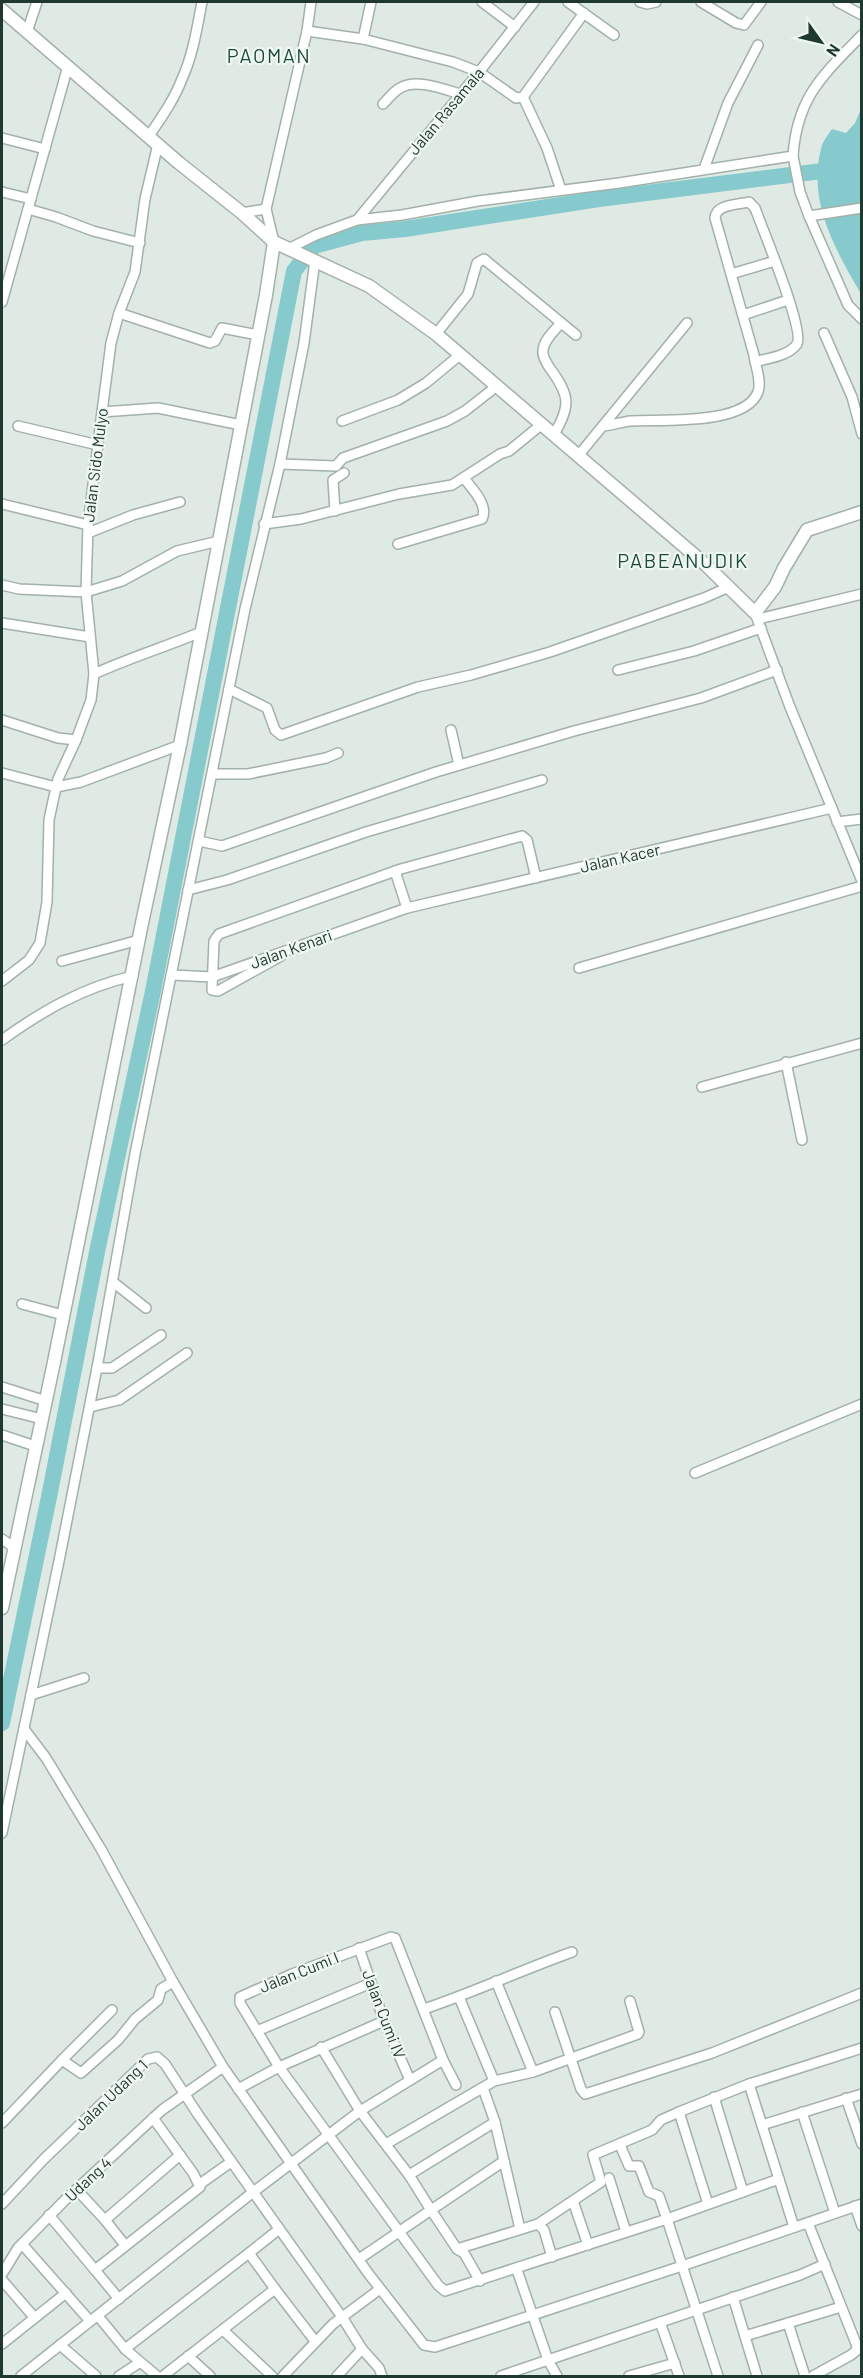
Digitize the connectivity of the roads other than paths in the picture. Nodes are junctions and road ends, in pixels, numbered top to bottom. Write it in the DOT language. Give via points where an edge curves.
graph roads {
  1 [pos="37,2"];
  2 [pos="202,2"];
  3 [pos="311,2"];
  4 [pos="371,2"];
  5 [pos="483,2"];
  6 [pos="534,2"];
  7 [pos="568,2"];
  8 [pos="640,2"];
  9 [pos="656,2"];
  10 [pos="700,2"];
  11 [pos="761,2"];
  12 [pos="838,2"];
  13 [pos="2,10"];
  14 [pos="584,13"];
  15 [pos="861,15"];
  16 [pos="515,27"];
  17 [pos="307,31"];
  18 [pos="27,32"];
  19 [pos="614,35"];
  20 [pos="861,35"];
  21 [pos="363,39"];
  22 [pos="758,45"];
  23 [pos="69,66"];
  24 [pos="479,72"];
  25 [pos="460,94"];
  26 [pos="523,97"];
  27 [pos="383,105"];
  28 [pos="2,138"];
  29 [pos="153,140"];
  30 [pos="45,149"];
  31 [pos="794,160"];
  32 [pos="704,170"];
  33 [pos="561,190"];
  34 [pos="2,192"];
  35 [pos="31,199"];
  36 [pos="861,208"];
  37 [pos="28,209"];
  38 [pos="266,209"];
  39 [pos="242,213"];
  40 [pos="809,216"];
  41 [pos="357,220"];
  42 [pos="141,243"];
  43 [pos="274,243"];
  44 [pos="288,249"];
  45 [pos="309,258"];
  46 [pos="775,261"];
  47 [pos="731,274"];
  48 [pos="788,300"];
  49 [pos="2,302"];
  50 [pos="119,313"];
  51 [pos="743,315"];
  52 [pos="861,319"];
  53 [pos="561,323"];
  54 [pos="687,323"];
  55 [pos="824,333"];
  56 [pos="436,334"];
  57 [pos="258,335"];
  58 [pos="576,335"];
  59 [pos="461,354"];
  60 [pos="755,362"];
  61 [pos="497,386"];
  62 [pos="102,412"];
  63 [pos="342,421"];
  64 [pos="542,424"];
  65 [pos="241,425"];
  66 [pos="18,426"];
  67 [pos="603,426"];
  68 [pos="554,434"];
  69 [pos="861,434"];
  70 [pos="98,445"];
  71 [pos="578,456"];
  72 [pos="280,464"];
  73 [pos="344,473"];
  74 [pos="464,478"];
  75 [pos="180,502"];
  76 [pos="2,504"];
  77 [pos="335,511"];
  78 [pos="861,512"];
  79 [pos="264,524"];
  80 [pos="88,529"];
  81 [pos="219,541"];
  82 [pos="398,544"];
  83 [pos="2,585"];
  84 [pos="729,587"];
  85 [pos="86,592"];
  86 [pos="861,594"];
  87 [pos="758,620"];
  88 [pos="2,623"];
  89 [pos="201,632"];
  90 [pos="90,637"];
  91 [pos="618,670"];
  92 [pos="777,670"];
  93 [pos="94,674"];
  94 [pos="229,689"];
  95 [pos="2,720"];
  96 [pos="451,730"];
  97 [pos="76,740"];
  98 [pos="180,746"];
  99 [pos="338,753"];
  100 [pos="459,765"];
  101 [pos="2,773"];
  102 [pos="213,774"];
  103 [pos="542,780"];
  104 [pos="56,787"];
  105 [pos="832,808"];
  106 [pos="861,819"];
  107 [pos="837,822"];
  108 [pos="199,841"];
  109 [pos="395,871"];
  110 [pos="536,878"];
  111 [pos="861,881"];
  112 [pos="861,886"];
  113 [pos="188,890"];
  114 [pos="407,908"];
  115 [pos="139,940"];
  116 [pos="308,942"];
  117 [pos="62,961"];
  118 [pos="579,968"];
  119 [pos="172,975"];
  120 [pos="133,976"];
  121 [pos="213,977"];
  122 [pos="2,981"];
  123 [pos="2,1040"];
  124 [pos="861,1043"];
  125 [pos="786,1062"];
  126 [pos="702,1087"];
  127 [pos="802,1140"];
  128 [pos="113,1282"];
  129 [pos="22,1304"];
  130 [pos="146,1308"];
  131 [pos="63,1316"];
  132 [pos="161,1335"];
  133 [pos="187,1353"];
  134 [pos="97,1368"];
  135 [pos="2,1387"];
  136 [pos="861,1404"];
  137 [pos="90,1407"];
  138 [pos="2,1408"];
  139 [pos="44,1410"];
  140 [pos="2,1435"];
  141 [pos="35,1446"];
  142 [pos="695,1473"];
  143 [pos="2,1539"];
  144 [pos="13,1547"];
  145 [pos="2,1608"];
  146 [pos="84,1678"];
  147 [pos="31,1695"];
  148 [pos="24,1729"];
  149 [pos="2,1833"];
  150 [pos="359,1948"];
  151 [pos="572,1952"];
  152 [pos="496,1981"];
  153 [pos="173,1982"];
  154 [pos="371,1983"];
  155 [pos="861,1993"];
  156 [pos="459,1997"];
  157 [pos="630,2001"];
  158 [pos="424,2009"];
  159 [pos="112,2010"];
  160 [pos="555,2012"];
  161 [pos="384,2021"];
  162 [pos="257,2031"];
  163 [pos="321,2047"];
  164 [pos="861,2048"];
  165 [pos="570,2058"];
  166 [pos="62,2060"];
  167 [pos="443,2060"];
  168 [pos="223,2067"];
  169 [pos="279,2067"];
  170 [pos="533,2072"];
  171 [pos="410,2080"];
  172 [pos="494,2081"];
  173 [pos="749,2084"];
  174 [pos="456,2085"];
  175 [pos="483,2088"];
  176 [pos="238,2089"];
  177 [pos="185,2094"];
  178 [pos="861,2094"];
  179 [pos="714,2097"];
  180 [pos="846,2098"];
  181 [pos="360,2111"];
  182 [pos="679,2112"];
  183 [pos="802,2112"];
  184 [pos="153,2118"];
  185 [pos="495,2122"];
  186 [pos="2,2123"];
  187 [pos="762,2125"];
  188 [pos="329,2135"];
  189 [pos="386,2144"];
  190 [pos="861,2144"];
  191 [pos="620,2145"];
  192 [pos="180,2155"];
  193 [pos="504,2161"];
  194 [pos="231,2162"];
  195 [pos="292,2163"];
  196 [pos="409,2175"];
  197 [pos="608,2177"];
  198 [pos="779,2179"];
  199 [pos="200,2184"];
  200 [pos="77,2190"];
  201 [pos="743,2192"];
  202 [pos="5,2193"];
  203 [pos="252,2193"];
  204 [pos="573,2201"];
  205 [pos="2,2204"];
  206 [pos="708,2204"];
  207 [pos="858,2205"];
  208 [pos="431,2210"];
  209 [pos="835,2214"];
  210 [pos="49,2215"];
  211 [pos="667,2219"];
  212 [pos="105,2220"];
  213 [pos="808,2223"];
  214 [pos="538,2224"];
  215 [pos="861,2226"];
  216 [pos="794,2227"];
  217 [pos="520,2229"];
  218 [pos="278,2230"];
  219 [pos="399,2232"];
  220 [pos="626,2232"];
  221 [pos="22,2244"];
  222 [pos="126,2245"];
  223 [pos="588,2245"];
  224 [pos="457,2249"];
  225 [pos="249,2253"];
  226 [pos="552,2258"];
  227 [pos="358,2259"];
  228 [pos="825,2264"];
  229 [pos="682,2266"];
  230 [pos="95,2270"];
  231 [pos="517,2270"];
  232 [pos="2,2274"];
  233 [pos="2,2280"];
  234 [pos="480,2282"];
  235 [pos="275,2289"];
  236 [pos="380,2289"];
  237 [pos="66,2293"];
  238 [pos="733,2297"];
  239 [pos="119,2299"];
  240 [pos="841,2307"];
  241 [pos="698,2310"];
  242 [pos="533,2315"];
  243 [pos="34,2317"];
  244 [pos="342,2317"];
  245 [pos="94,2319"];
  246 [pos="660,2322"];
  247 [pos="788,2323"];
  248 [pos="223,2330"];
  249 [pos="745,2336"];
  250 [pos="315,2341"];
  251 [pos="2,2344"];
  252 [pos="60,2345"];
  253 [pos="125,2349"];
  254 [pos="362,2349"];
  255 [pos="188,2356"];
  256 [pos="548,2360"];
  257 [pos="139,2363"];
  258 [pos="675,2364"];
  259 [pos="29,2369"];
  260 [pos="514,2374"];
  261 [pos="21,2376"];
  262 [pos="38,2376"];
  263 [pos="96,2376"];
  264 [pos="119,2376"];
  265 [pos="157,2376"];
  266 [pos="163,2376"];
  267 [pos="210,2376"];
  268 [pos="272,2376"];
  269 [pos="283,2376"];
  270 [pos="337,2376"];
  271 [pos="382,2376"];
  272 [pos="501,2376"];
  273 [pos="557,2376"];
  274 [pos="629,2376"];
  275 [pos="679,2376"];
  276 [pos="718,2376"];
  277 [pos="757,2376"];
  278 [pos="805,2376"];
  279 [pos="813,2376"];
  1 -- 18 [label="street"];
  2 -- 29 [label="street, Jalan Sido Mulyo" via="183,79"];
  3 -- 17 [label="street"];
  4 -- 21 [label="street"];
  5 -- 16 [label="street"];
  6 -- 16 [label="street, Jalan Rasamala"];
  7 -- 14 [label="street"];
  8 -- 9 [label="street"];
  10 -- 11 [label="street" via="744,25"];
  12 -- 15 [label="street"];
  13 -- 18 [label="street"];
  14 -- 19 [label="street"];
  14 -- 26 [label="street"];
  16 -- 24 [label="street, Jalan Rasamala"];
  17 -- 21 [label="street"];
  17 -- 38 [label="street"];
  18 -- 23 [label="street"];
  20 -- 31 [label="street" via="808,96 795,132"];
  21 -- 24 [label="street"];
  22 -- 32 [label="street" via="728,103"];
  23 -- 29 [label="street"];
  23 -- 30 [label="street"];
  24 -- 25 [label="street, Jalan Rasamala"];
  24 -- 26 [label="street" via="513,97"];
  25 -- 27 [label="street" via="409,84"];
  25 -- 41 [label="street, Jalan Rasamala"];
  26 -- 33 [label="street"];
  28 -- 30 [label="street"];
  29 -- 39 [label="street"];
  29 -- 42 [label="street, Jalan Sido Mulyo"];
  30 -- 35 [label="street"];
  31 -- 32 [label="street"];
  31 -- 40 [label="street"];
  32 -- 33 [label="street"];
  33 -- 41 [label="street"];
  34 -- 35 [label="street"];
  35 -- 37 [label="street"];
  36 -- 40 [label="street"];
  37 -- 42 [label="street"];
  37 -- 49 [label="street"];
  38 -- 39 [label="street"];
  38 -- 43 [label="street"];
  39 -- 43 [label="street"];
  40 -- 52 [label="street" via="848,305"];
  41 -- 44 [label="street"];
  42 -- 50 [label="street, Jalan Sido Mulyo"];
  43 -- 44 [label="street"];
  43 -- 57 [label="street"];
  44 -- 45 [label="street"];
  45 -- 56 [label="street" via="369,286"];
  45 -- 72 [label="street" via="304,342"];
  46 -- 47 [label="street"];
  46 -- 47 [label="street" via="749,202 720,208 715,218"];
  46 -- 48 [label="street"];
  47 -- 51 [label="street"];
  48 -- 51 [label="street"];
  48 -- 60 [label="street" via="799,340 784,353"];
  50 -- 57 [label="street" via="210,343 222,328"];
  50 -- 62 [label="street, Jalan Sido Mulyo"];
  51 -- 60 [label="street"];
  53 -- 56 [label="street" via="484,259 477,263 468,294"];
  53 -- 58 [label="street"];
  53 -- 68 [label="street" via="543,349 546,362 566,395 564,418"];
  54 -- 67 [label="street"];
  55 -- 69 [label="street" via="852,397"];
  56 -- 59 [label="street"];
  57 -- 65 [label="street"];
  59 -- 61 [label="street"];
  59 -- 63 [label="street" via="398,400"];
  60 -- 67 [label="street" via="758,391 753,400 730,414"];
  61 -- 64 [label="street"];
  61 -- 72 [label="street" via="447,421 343,458 336,466"];
  62 -- 65 [label="street" via="158,408"];
  62 -- 70 [label="street, Jalan Sido Mulyo"];
  64 -- 68 [label="street"];
  64 -- 74 [label="street" via="509,451"];
  65 -- 81 [label="street"];
  66 -- 70 [label="street"];
  67 -- 71 [label="street"];
  68 -- 71 [label="street"];
  70 -- 80 [label="street, Jalan Sido Mulyo"];
  71 -- 84 [label="street"];
  72 -- 79 [label="street"];
  73 -- 77 [label="street" via="333,480"];
  74 -- 77 [label="street" via="452,485"];
  74 -- 82 [label="street" via="485,510 482,519"];
  75 -- 80 [label="street"];
  76 -- 80 [label="street"];
  77 -- 79 [label="street"];
  78 -- 87 [label="street" via="807,530"];
  79 -- 94 [label="street"];
  80 -- 85 [label="street, Jalan Sido Mulyo"];
  81 -- 85 [label="street" via="177,551 122,581"];
  81 -- 89 [label="street"];
  83 -- 85 [label="street"];
  84 -- 87 [label="street"];
  84 -- 94 [label="street" via="550,652 418,687 281,735 275,730 267,708"];
  85 -- 90 [label="street, Jalan Sido Mulyo"];
  86 -- 87 [label="street"];
  87 -- 91 [label="street" via="694,651"];
  87 -- 92 [label="street"];
  88 -- 90 [label="street"];
  89 -- 93 [label="street"];
  89 -- 98 [label="street"];
  90 -- 93 [label="street, Jalan Sido Mulyo"];
  92 -- 100 [label="street" via="701,698"];
  92 -- 105 [label="street"];
  93 -- 97 [label="street, Jalan Sido Mulyo" via="91,700"];
  94 -- 102 [label="street"];
  95 -- 97 [label="street"];
  96 -- 100 [label="street"];
  97 -- 104 [label="street, Jalan Sido Mulyo"];
  98 -- 104 [label="street" via="81,782"];
  98 -- 115 [label="street"];
  99 -- 102 [label="street" via="248,774"];
  100 -- 108 [label="street" via="222,846"];
  101 -- 104 [label="street"];
  102 -- 108 [label="street"];
  103 -- 113 [label="street"];
  104 -- 122 [label="street, Jalan Sido Mulyo" via="49,820 43,931 29,960"];
  105 -- 107 [label="street"];
  105 -- 110 [label="street, Jalan Kacer"];
  106 -- 107 [label="street"];
  107 -- 111 [label="street"];
  108 -- 113 [label="street"];
  109 -- 110 [label="street" via="522,836 527,840"];
  109 -- 114 [label="street"];
  109 -- 121 [label="street" via="219,934 214,941"];
  110 -- 114 [label="street, Jalan Kacer"];
  112 -- 118 [label="street"];
  113 -- 119 [label="street"];
  114 -- 116 [label="street, Jalan Kenari"];
  115 -- 117 [label="street"];
  115 -- 120 [label="street"];
  116 -- 121 [label="street, Jalan Kenari"];
  116 -- 121 [label="street" via="218,991 212,990"];
  119 -- 121 [label="street, Jalan Kenari"];
  119 -- 128 [label="street"];
  120 -- 123 [label="street" via="85,991"];
  120 -- 131 [label="street"];
  124 -- 125 [label="street"];
  125 -- 126 [label="street"];
  125 -- 127 [label="street"];
  128 -- 130 [label="street"];
  128 -- 134 [label="street"];
  129 -- 131 [label="street"];
  131 -- 139 [label="street"];
  132 -- 134 [label="street" via="112,1368"];
  133 -- 137 [label="street" via="119,1400"];
  134 -- 137 [label="street"];
  135 -- 139 [label="street"];
  136 -- 142 [label="street"];
  137 -- 147 [label="street"];
  138 -- 139 [label="street"];
  139 -- 141 [label="street"];
  140 -- 141 [label="street"];
  141 -- 144 [label="street"];
  143 -- 144 [label="street"];
  144 -- 145 [label="street"];
  146 -- 147 [label="street"];
  147 -- 148 [label="street"];
  148 -- 149 [label="street"];
  148 -- 153 [label="street" via="101,1849"];
  150 -- 154 [label="street, Jalan Cumi IV"];
  150 -- 158 [label="street, Jalan Cumi I" via="395,1938"];
  150 -- 162 [label="street, Jalan Cumi I" via="240,1998"];
  151 -- 152 [label="street"];
  152 -- 156 [label="street"];
  152 -- 170 [label="street"];
  153 -- 166 [label="street" via="161,1989 158,2000 81,2073"];
  153 -- 168 [label="street"];
  154 -- 161 [label="street, Jalan Cumi IV"];
  154 -- 162 [label="street"];
  155 -- 165 [label="street" via="712,2053 588,2093 583,2092"];
  156 -- 158 [label="street"];
  156 -- 172 [label="street"];
  157 -- 165 [label="street" via="638,2034"];
  158 -- 167 [label="street"];
  159 -- 166 [label="street"];
  160 -- 165 [label="street"];
  161 -- 163 [label="street"];
  161 -- 171 [label="street, Jalan Cumi IV"];
  162 -- 169 [label="street"];
  163 -- 169 [label="street"];
  163 -- 181 [label="street"];
  164 -- 173 [label="street"];
  165 -- 170 [label="street"];
  166 -- 186 [label="street"];
  167 -- 171 [label="street"];
  167 -- 174 [label="street"];
  168 -- 176 [label="street"];
  168 -- 177 [label="street, Udang 4"];
  169 -- 176 [label="street"];
  169 -- 188 [label="street"];
  170 -- 172 [label="street"];
  171 -- 181 [label="street"];
  172 -- 175 [label="street"];
  173 -- 179 [label="street"];
  173 -- 187 [label="street"];
  175 -- 185 [label="street"];
  175 -- 189 [label="street"];
  176 -- 195 [label="street"];
  177 -- 184 [label="street, Udang 4"];
  177 -- 194 [label="street, Jalan Udang 1"];
  177 -- 202 [label="street, Jalan Udang 1" via="161,2060 153,2056"];
  178 -- 180 [label="street"];
  179 -- 182 [label="street"];
  179 -- 201 [label="street"];
  180 -- 183 [label="street"];
  180 -- 190 [label="street"];
  181 -- 188 [label="street"];
  181 -- 189 [label="street"];
  182 -- 191 [label="street"];
  182 -- 206 [label="street"];
  183 -- 187 [label="street"];
  183 -- 209 [label="street"];
  184 -- 192 [label="street"];
  184 -- 200 [label="street, Udang 4"];
  185 -- 193 [label="street"];
  185 -- 196 [label="street"];
  187 -- 198 [label="street"];
  188 -- 195 [label="street"];
  188 -- 219 [label="street"];
  189 -- 196 [label="street"];
  191 -- 197 [label="street" via="593,2155"];
  191 -- 211 [label="street" via="628,2166 639,2166 649,2192 659,2196"];
  192 -- 199 [label="street"];
  192 -- 212 [label="street"];
  193 -- 208 [label="street"];
  193 -- 217 [label="street"];
  194 -- 199 [label="street"];
  194 -- 203 [label="street, Jalan Udang 1"];
  195 -- 203 [label="street"];
  195 -- 227 [label="street"];
  196 -- 208 [label="street"];
  197 -- 204 [label="street"];
  197 -- 220 [label="street"];
  198 -- 201 [label="street"];
  198 -- 216 [label="street"];
  199 -- 222 [label="street"];
  200 -- 210 [label="street, Udang 4"];
  200 -- 212 [label="street"];
  201 -- 206 [label="street"];
  202 -- 205 [label="street, Jalan Udang 1"];
  203 -- 218 [label="street, Jalan Udang 1"];
  203 -- 239 [label="street"];
  204 -- 214 [label="street"];
  204 -- 223 [label="street"];
  206 -- 211 [label="street"];
  207 -- 209 [label="street"];
  207 -- 215 [label="street"];
  208 -- 219 [label="street"];
  208 -- 224 [label="street"];
  209 -- 213 [label="street"];
  210 -- 221 [label="street, Udang 4"];
  210 -- 230 [label="street"];
  211 -- 220 [label="street"];
  211 -- 229 [label="street"];
  212 -- 222 [label="street"];
  213 -- 216 [label="street"];
  213 -- 228 [label="street"];
  214 -- 217 [label="street"];
  214 -- 226 [label="street" via="544,2230"];
  216 -- 229 [label="street"];
  217 -- 224 [label="street"];
  218 -- 225 [label="street"];
  218 -- 244 [label="street, Jalan Udang 1"];
  219 -- 227 [label="street"];
  219 -- 234 [label="street" via="442,2289 448,2292"];
  220 -- 223 [label="street"];
  221 -- 232 [label="street, Udang 4"];
  221 -- 237 [label="street"];
  222 -- 230 [label="street"];
  223 -- 226 [label="street"];
  224 -- 234 [label="street" via="464,2253"];
  225 -- 235 [label="street"];
  225 -- 253 [label="street"];
  226 -- 231 [label="street"];
  227 -- 236 [label="street"];
  228 -- 238 [label="street"];
  228 -- 240 [label="street"];
  229 -- 241 [label="street"];
  229 -- 242 [label="street"];
  230 -- 239 [label="street"];
  231 -- 234 [label="street"];
  231 -- 242 [label="street"];
  233 -- 243 [label="street"];
  235 -- 248 [label="street"];
  235 -- 250 [label="street"];
  236 -- 242 [label="street" via="421,2343 435,2347"];
  236 -- 244 [label="street"];
  237 -- 243 [label="street"];
  237 -- 245 [label="street"];
  238 -- 241 [label="street"];
  238 -- 249 [label="street"];
  239 -- 245 [label="street"];
  240 -- 247 [label="street"];
  240 -- 279 [label="street" via="856,2351"];
  241 -- 246 [label="street"];
  241 -- 276 [label="street"];
  242 -- 256 [label="street"];
  243 -- 251 [label="street"];
  244 -- 250 [label="street"];
  244 -- 254 [label="street, Jalan Udang 1"];
  245 -- 252 [label="street"];
  245 -- 253 [label="street"];
  246 -- 256 [label="street"];
  246 -- 258 [label="street"];
  247 -- 249 [label="street"];
  247 -- 278 [label="street"];
  248 -- 255 [label="street"];
  248 -- 268 [label="street"];
  249 -- 277 [label="street"];
  250 -- 269 [label="street"];
  252 -- 259 [label="street"];
  252 -- 263 [label="street"];
  253 -- 257 [label="street"];
  254 -- 270 [label="street"];
  254 -- 271 [label="street, Jalan Udang 1"];
  255 -- 266 [label="street"];
  255 -- 267 [label="street"];
  256 -- 260 [label="street"];
  256 -- 273 [label="street"];
  257 -- 264 [label="street"];
  257 -- 265 [label="street"];
  258 -- 274 [label="street"];
  258 -- 275 [label="street"];
  259 -- 261 [label="street"];
  259 -- 262 [label="street"];
  260 -- 272 [label="street"];
}
